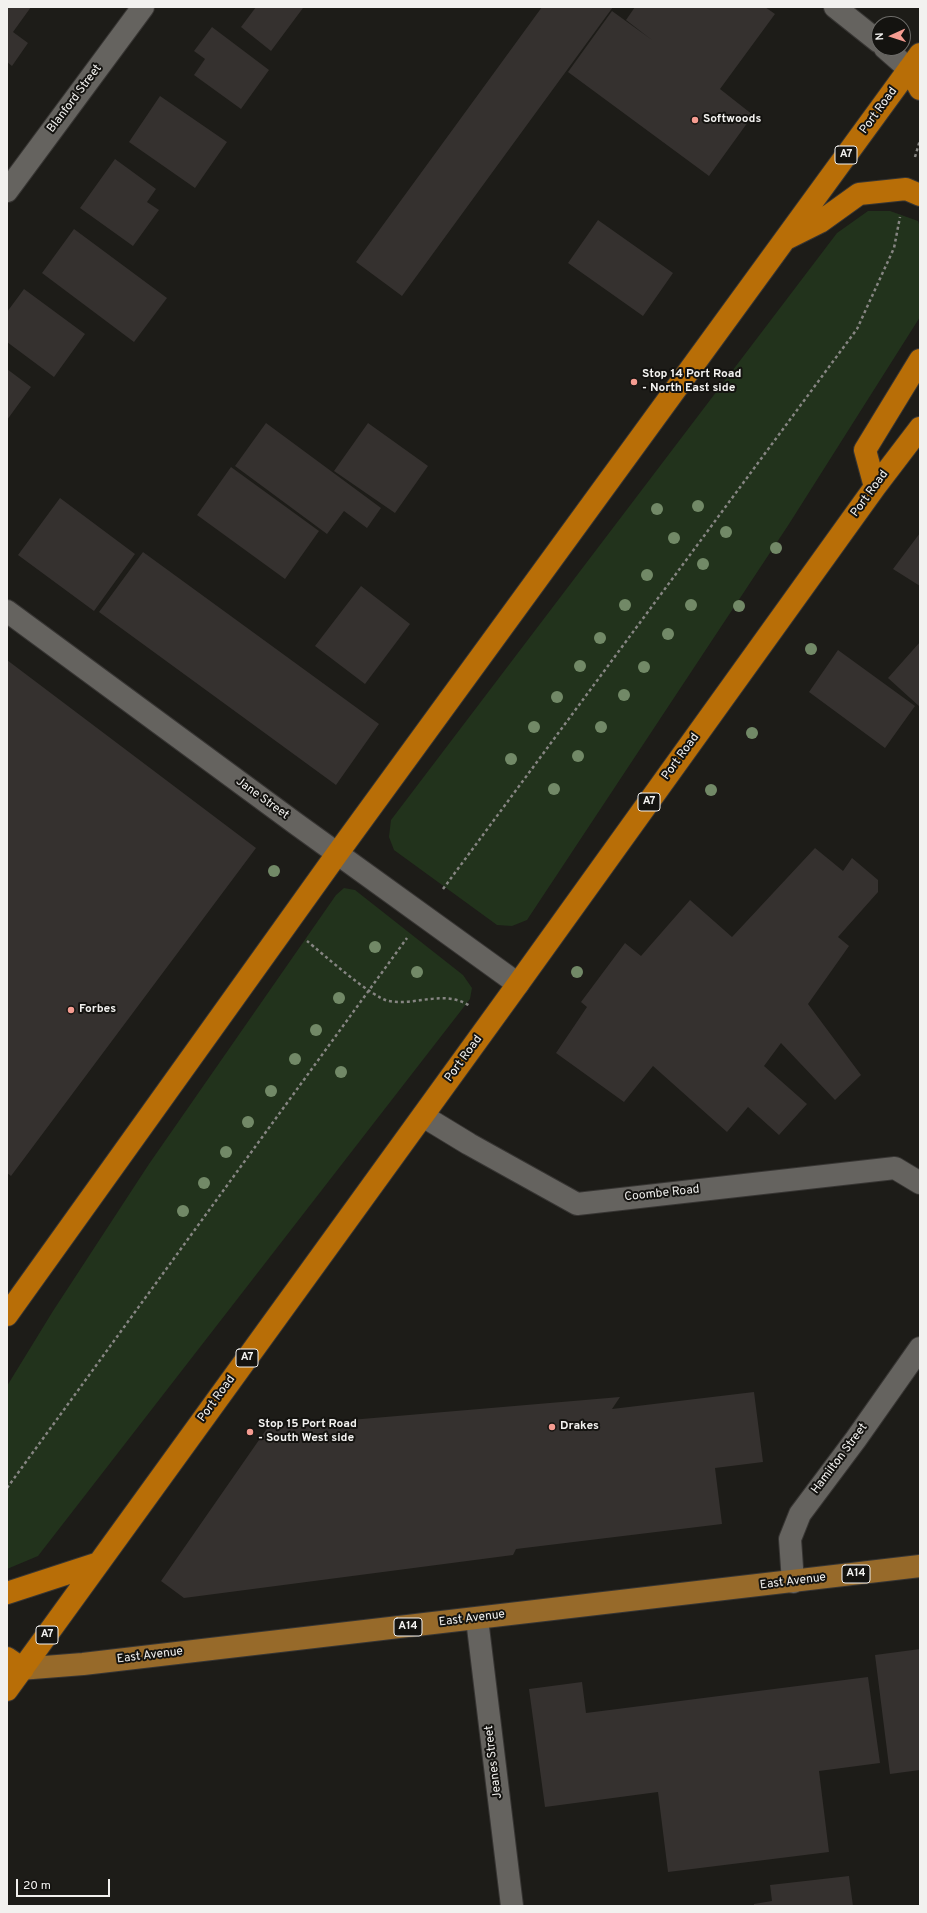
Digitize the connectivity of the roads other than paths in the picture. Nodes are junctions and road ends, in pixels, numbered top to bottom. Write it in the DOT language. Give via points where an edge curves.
graph roads {
  1 [pos="143,7"];
  2 [pos="835,7"];
  3 [pos="871,36"];
  4 [pos="901,56"];
  5 [pos="916,64"];
  6 [pos="920,89"];
  7 [pos="7,190"];
  8 [pos="920,196"];
  9 [pos="783,241"];
  10 [pos="920,360"];
  11 [pos="920,428"];
  12 [pos="875,487"];
  13 [pos="7,611"];
  14 [pos="337,854"];
  15 [pos="518,984"];
  16 [pos="423,1116"];
  17 [pos="920,1183"];
  18 [pos="7,1315"];
  19 [pos="920,1348"];
  20 [pos="99,1563"];
  21 [pos="920,1566"];
  22 [pos="793,1582"];
  23 [pos="7,1593"];
  24 [pos="477,1619"];
  25 [pos="12,1666"];
  26 [pos="7,1690"];
  27 [pos="512,1906"];
  1 -- 7 [label="street, Blanford Street"];
  2 -- 3 [label="street"];
  4 -- 5 [label="street"];
  5 -- 6 [label="highway"];
  5 -- 9 [label="highway, Port Road / A7"];
  8 -- 9 [label="highway" via="906,189 859,194 820,222"];
  9 -- 14 [label="highway, Port Road / A7"];
  10 -- 12 [label="highway" via="865,450"];
  11 -- 12 [label="highway, Port Road / A7"];
  12 -- 15 [label="highway, Port Road / A7"];
  13 -- 14 [label="street, Jane Street"];
  14 -- 15 [label="street, Jane Street"];
  14 -- 18 [label="highway, Port Road / A7"];
  15 -- 16 [label="highway, Port Road / A7"];
  16 -- 17 [label="street, Coombe Road" via="577,1204 895,1168"];
  16 -- 20 [label="highway, Port Road / A7"];
  19 -- 22 [label="street, Hamilton Street" via="800,1514 790,1539"];
  20 -- 23 [label="highway"];
  20 -- 25 [label="highway, Port Road / A7"];
  21 -- 22 [label="main road, East Avenue / A14"];
  22 -- 24 [label="main road, East Avenue / A14"];
  24 -- 25 [label="main road, East Avenue / A14" via="83,1664"];
  24 -- 27 [label="street, Jeanes Street"];
  25 -- 26 [label="highway, Port Road / A7"];
}
